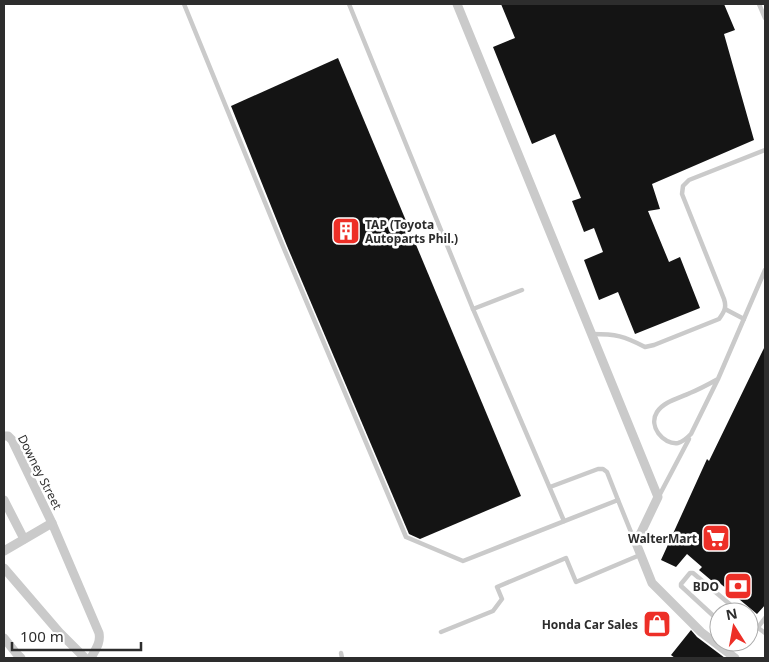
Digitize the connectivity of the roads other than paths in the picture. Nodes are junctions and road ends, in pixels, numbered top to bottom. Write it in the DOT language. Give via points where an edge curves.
graph roads {
  1 [pos="184,4"];
  2 [pos="349,4"];
  3 [pos="457,4"];
  4 [pos="759,4"];
  5 [pos="765,18"];
  6 [pos="765,150"];
  7 [pos="765,270"];
  8 [pos="522,290"];
  9 [pos="725,309"];
  10 [pos="473,310"];
  11 [pos="744,320"];
  12 [pos="592,334"];
  13 [pos="718,379"];
  14 [pos="691,434"];
  15 [pos="4,436"];
  16 [pos="550,487"];
  17 [pos="658,497"];
  18 [pos="4,500"];
  19 [pos="618,500"];
  20 [pos="564,521"];
  21 [pos="52,523"];
  22 [pos="24,539"];
  23 [pos="636,543"];
  24 [pos="4,551"];
  25 [pos="641,555"];
  26 [pos="4,568"];
  27 [pos="727,602"];
  28 [pos="709,613"];
  29 [pos="441,632"];
  30 [pos="4,638"];
  31 [pos="22,658"];
  32 [pos="85,658"];
  33 [pos="91,658"];
  34 [pos="735,658"];
  1 -- 20 [label="lane" via="406,537 463,561"];
  2 -- 10 [label="lane"];
  3 -- 12 [label="street"];
  4 -- 5 [label="lane"];
  6 -- 9 [label="lane" via="689,180 683,186 682,194 724,299"];
  7 -- 11 [label="lane"];
  8 -- 10 [label="lane"];
  9 -- 11 [label="lane"];
  9 -- 12 [label="lane" via="719,319 645,347 616,334"];
  10 -- 16 [label="lane"];
  11 -- 13 [label="lane"];
  12 -- 17 [label="street"];
  13 -- 14 [label="lane"];
  13 -- 14 [label="lane" via="668,402 654,418 657,432 670,442 679,443"];
  14 -- 17 [label="lane"];
  15 -- 21 [label="street, Downey Street" via="12,440"];
  16 -- 19 [label="lane" via="603,469"];
  16 -- 20 [label="lane"];
  17 -- 23 [label="street"];
  18 -- 22 [label="street"];
  19 -- 20 [label="lane"];
  19 -- 23 [label="lane"];
  21 -- 22 [label="street"];
  21 -- 33 [label="street, Downey Street" via="99,634 99,644"];
  22 -- 24 [label="street"];
  23 -- 25 [label="street"];
  25 -- 29 [label="lane" via="576,582 566,558 497,587 502,599 493,611"];
  25 -- 34 [label="street" via="652,583 701,632"];
  26 -- 32 [label="street"];
  27 -- 28 [label="lane" via="690,572 681,586"];
  30 -- 31 [label="street"];
}
